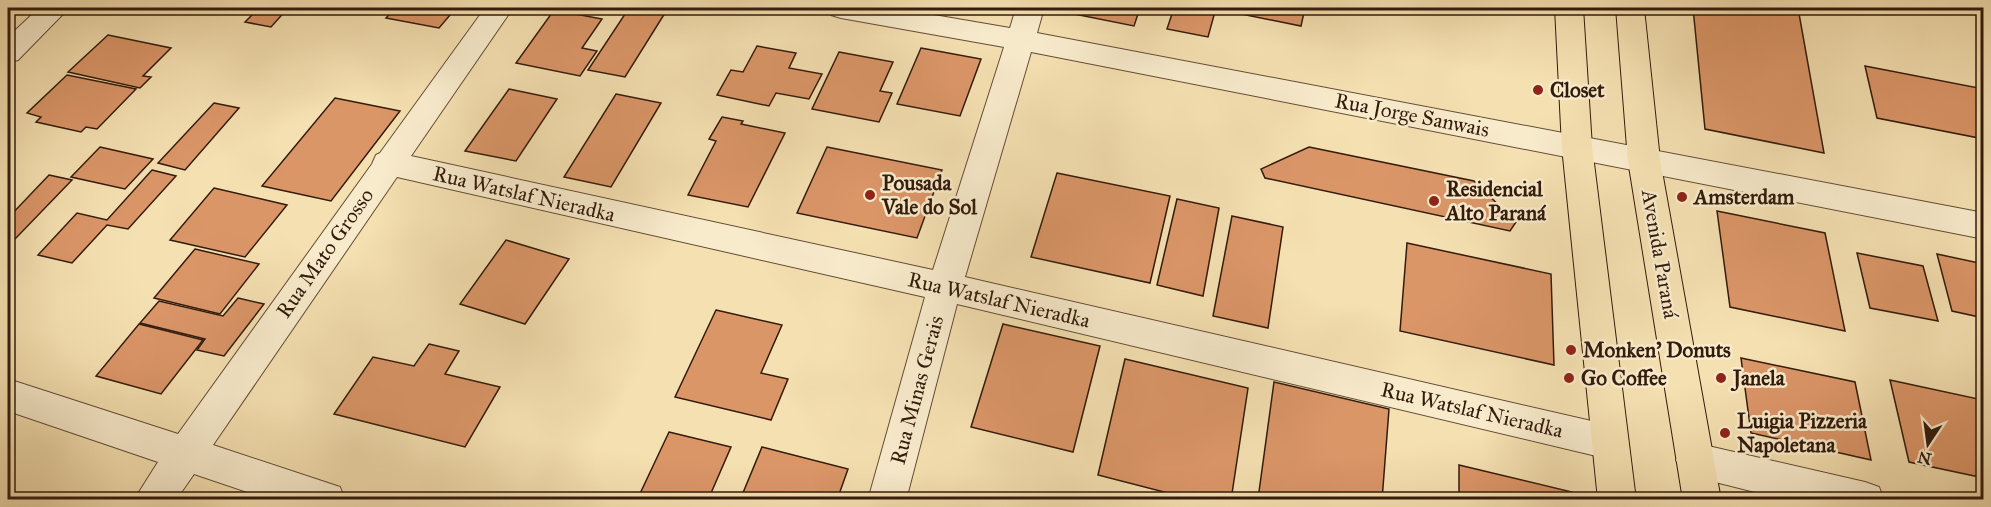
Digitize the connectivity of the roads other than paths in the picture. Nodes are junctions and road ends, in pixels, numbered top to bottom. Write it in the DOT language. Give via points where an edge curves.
graph roads {
  1 [pos="55,8"];
  2 [pos="499,8"];
  3 [pos="841,8"];
  4 [pos="1030,8"];
  5 [pos="1569,8"];
  6 [pos="1630,8"];
  7 [pos="1022,40"];
  8 [pos="8,53"];
  9 [pos="1577,147"];
  10 [pos="1644,160"];
  11 [pos="387,163"];
  12 [pos="1983,226"];
  13 [pos="945,287"];
  14 [pos="8,395"];
  15 [pos="1609,442"];
  16 [pos="186,452"];
  17 [pos="1695,460"];
  18 [pos="153,500"];
  19 [pos="326,500"];
  20 [pos="887,500"];
  21 [pos="1617,500"];
  22 [pos="1702,500"];
  23 [pos="1864,500"];
  1 -- 8 [label="street"];
  2 -- 11 [label="street, Rua Mato Grosso"];
  3 -- 7 [label="street, Rua Jorge Sanwais"];
  4 -- 7 [label="street, Rua Minas Gerais"];
  5 -- 9 [label="main road"];
  6 -- 10 [label="main road, Avenida Paraná"];
  7 -- 9 [label="street, Rua Jorge Sanwais"];
  7 -- 13 [label="street, Rua Minas Gerais"];
  9 -- 10 [label="street, Rua Jorge Sanwais"];
  9 -- 15 [label="main road"];
  10 -- 12 [label="street, Rua Jorge Sanwais"];
  10 -- 17 [label="main road, Avenida Paraná"];
  11 -- 13 [label="street, Rua Watslaf Nieradka"];
  11 -- 16 [label="street, Rua Mato Grosso"];
  13 -- 15 [label="street, Rua Watslaf Nieradka"];
  13 -- 20 [label="street, Rua Minas Gerais"];
  14 -- 16 [label="street"];
  15 -- 21 [label="main road"];
  16 -- 18 [label="street, Rua Mato Grosso"];
  16 -- 19 [label="street"];
  17 -- 22 [label="main road, Avenida Paraná"];
  17 -- 23 [label="street"];
}
